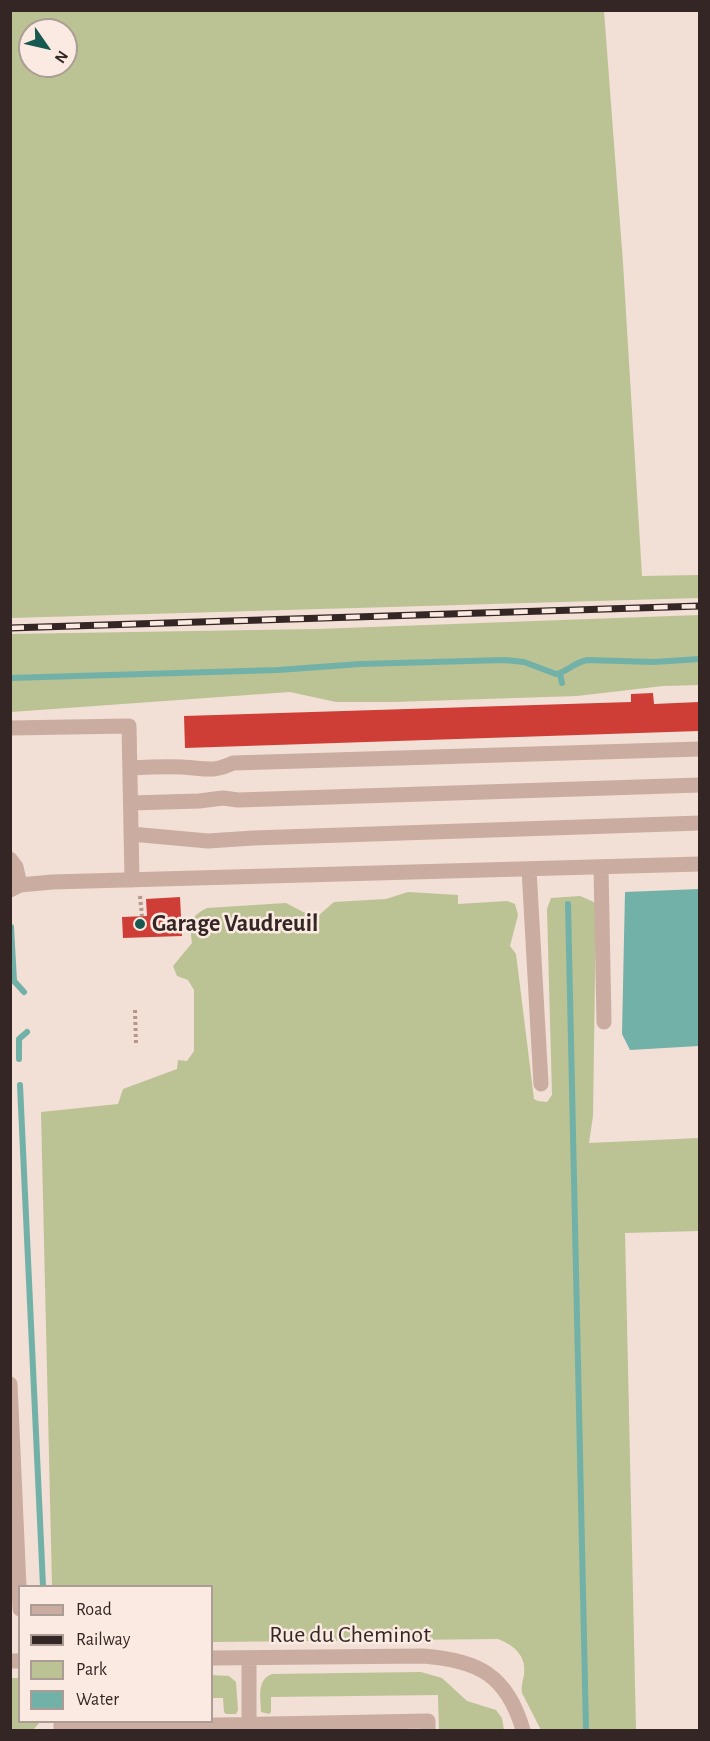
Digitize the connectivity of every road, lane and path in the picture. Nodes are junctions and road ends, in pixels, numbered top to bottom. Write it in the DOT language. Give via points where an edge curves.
graph roads {
  1 [pos="10,728"];
  2 [pos="699,749"];
  3 [pos="130,768"];
  4 [pos="699,785"];
  5 [pos="131,803"];
  6 [pos="699,823"];
  7 [pos="131,834"];
  8 [pos="10,859"];
  9 [pos="699,864"];
  10 [pos="602,867"];
  11 [pos="530,869"];
  12 [pos="132,880"];
  13 [pos="15,888"];
  14 [pos="141,898"];
  15 [pos="142,916"];
  16 [pos="135,1010"];
  17 [pos="604,1022"];
  18 [pos="136,1044"];
  19 [pos="541,1084"];
  20 [pos="10,1384"];
  21 [pos="19,1585"];
  22 [pos="213,1658"];
  23 [pos="249,1658"];
  24 [pos="59,1728"];
  25 [pos="249,1728"];
  26 [pos="428,1731"];
  27 [pos="524,1731"];
  1 -- 3 [label="street" via="129,726"];
  2 -- 3 [label="street" via="233,763 204,770"];
  3 -- 5 [label="street"];
  4 -- 5 [label="street"];
  5 -- 7 [label="street"];
  6 -- 7 [label="street" via="225,841"];
  7 -- 12 [label="street"];
  8 -- 13 [label="street" via="16,867"];
  9 -- 10 [label="street"];
  10 -- 11 [label="street"];
  10 -- 17 [label="street"];
  11 -- 12 [label="street"];
  11 -- 19 [label="street"];
  12 -- 13 [label="street" via="52,882"];
  14 -- 15 [label="path"];
  16 -- 18 [label="path"];
  20 -- 21 [label="street"];
  22 -- 23 [label="street, Rue du Cheminot"];
  23 -- 25 [label="street"];
  23 -- 27 [label="street, Rue du Cheminot" via="443,1658 470,1664 500,1684"];
  24 -- 25 [label="street"];
  25 -- 26 [label="street" via="428,1721"];
}
